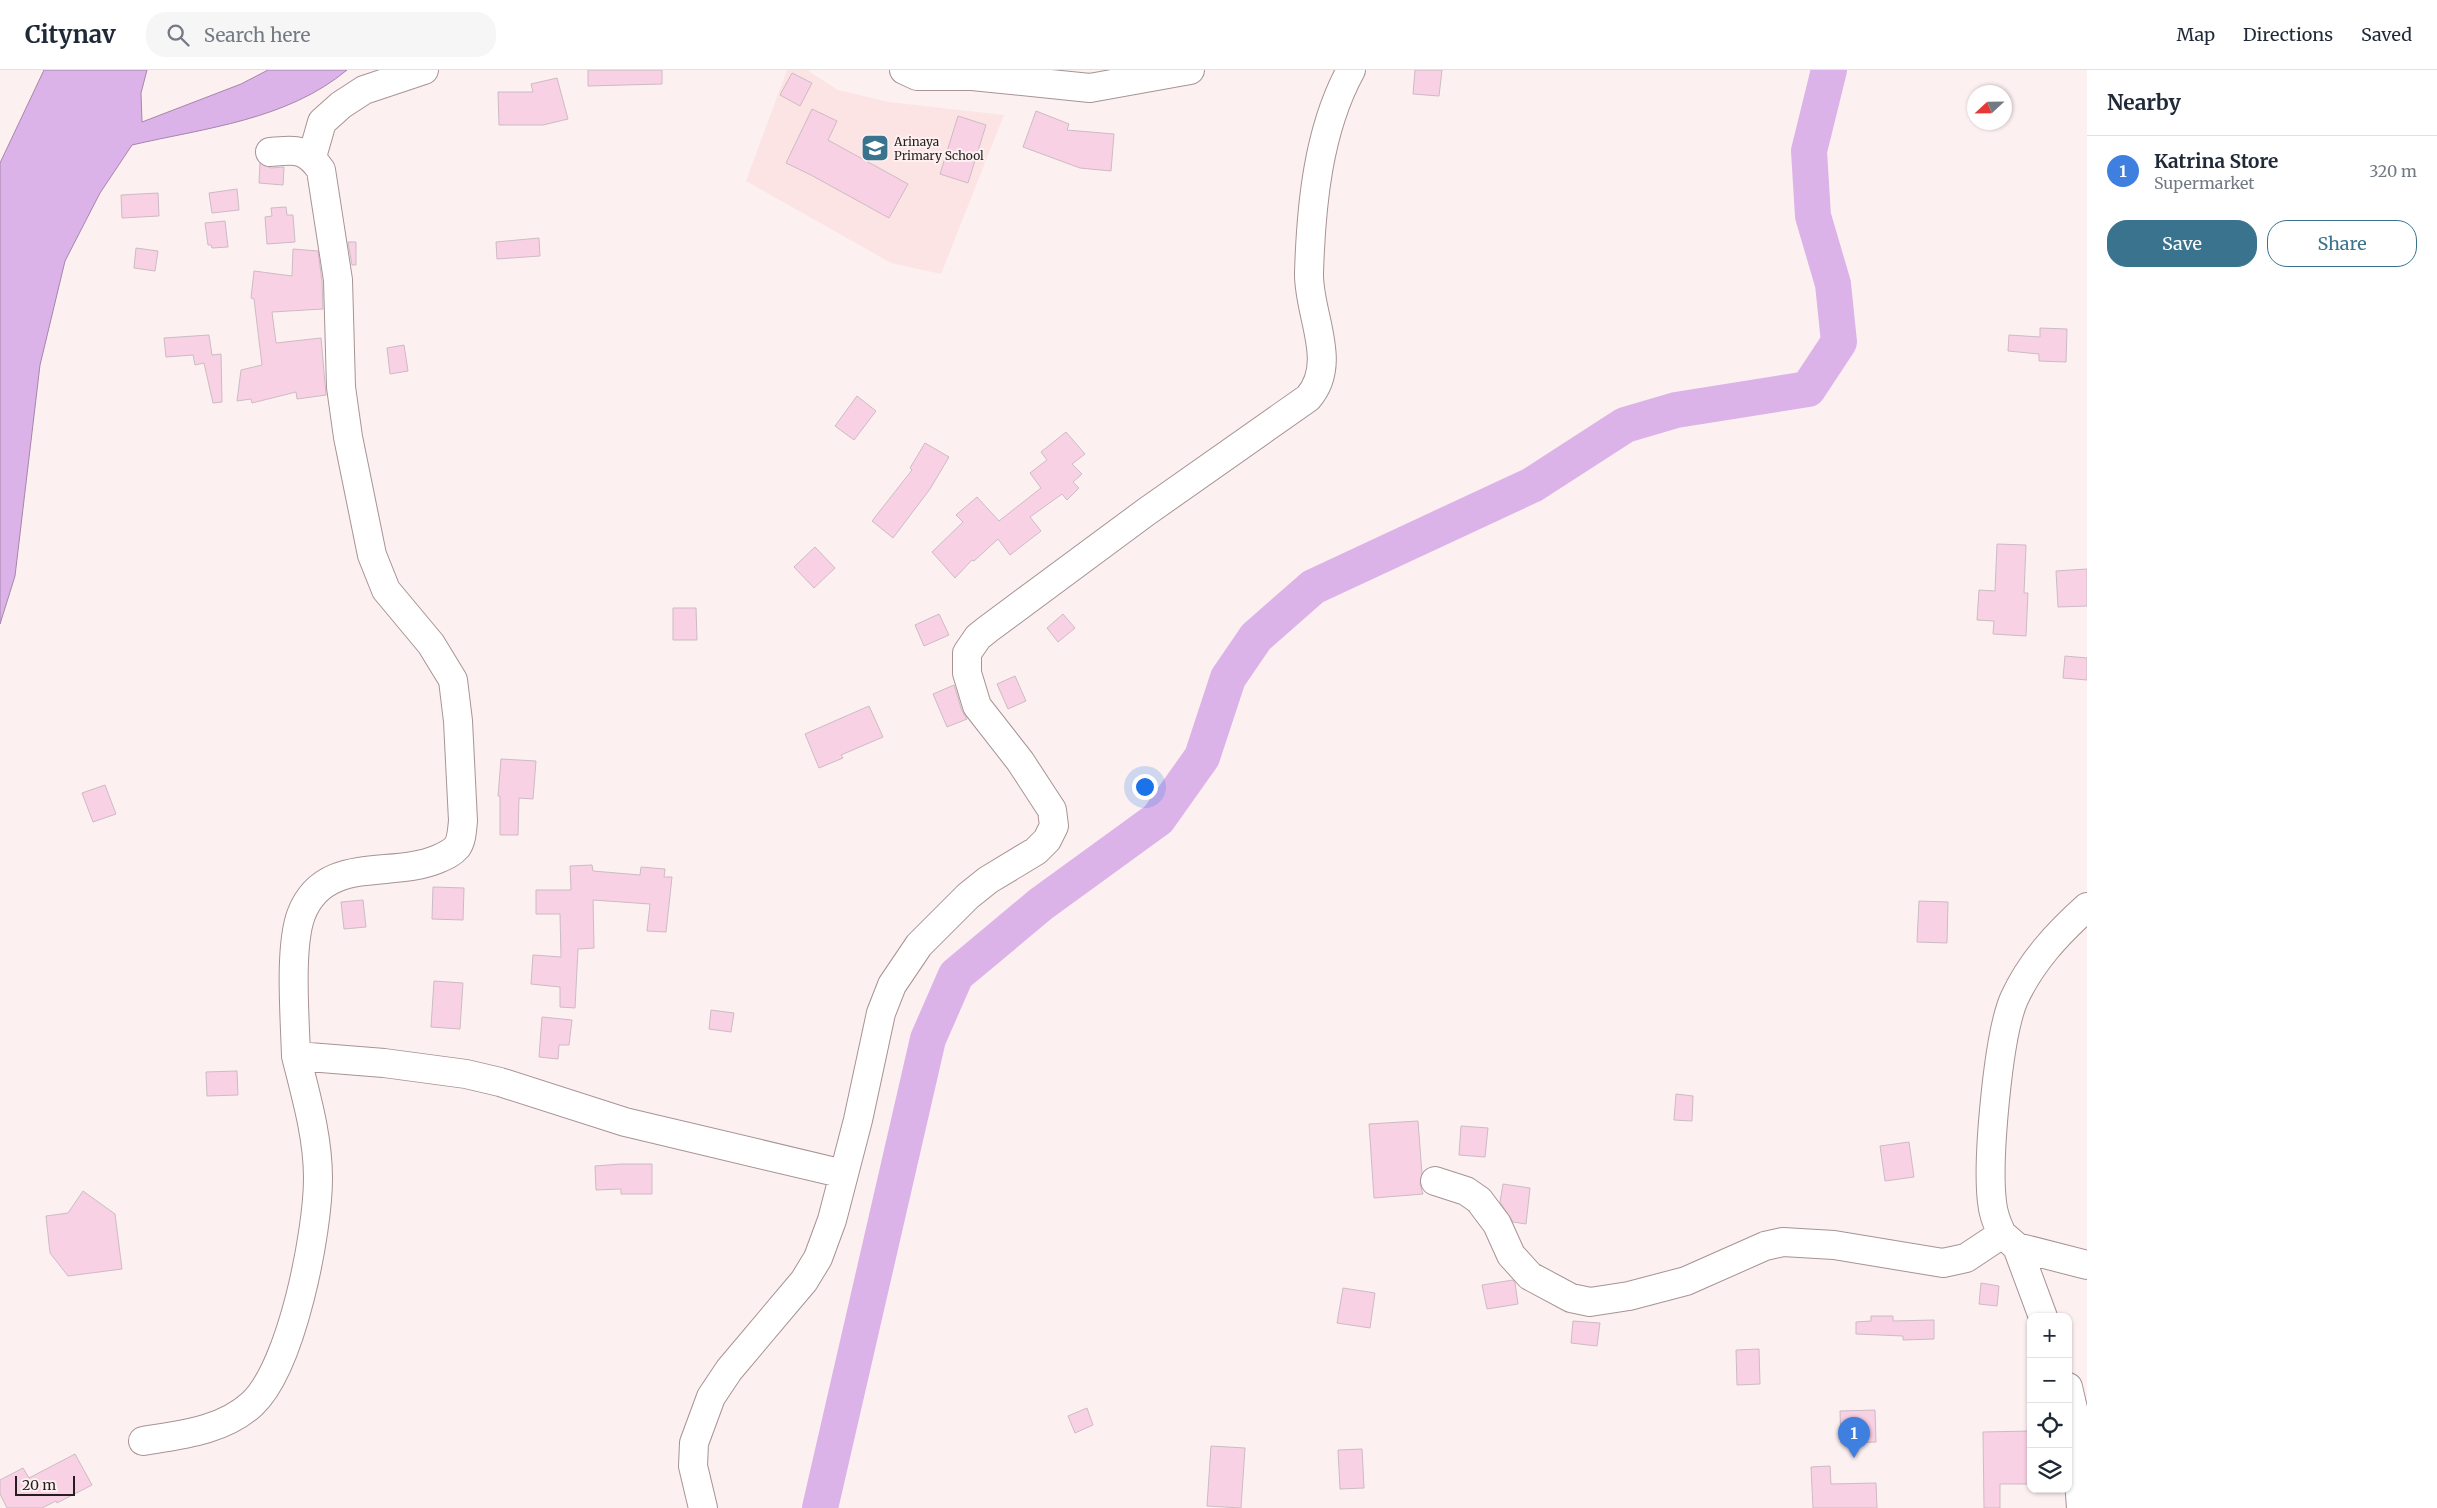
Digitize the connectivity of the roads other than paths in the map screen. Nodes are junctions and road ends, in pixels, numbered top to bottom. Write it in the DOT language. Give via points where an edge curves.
graph roads {
  1 [pos="424,70"];
  2 [pos="904,70"];
  3 [pos="1190,70"];
  4 [pos="1351,70"];
  5 [pos="270,152"];
  6 [pos="312,157"];
  7 [pos="2087,908"];
  8 [pos="296,1056"];
  9 [pos="844,1174"];
  10 [pos="1435,1181"];
  11 [pos="2009,1241"];
  12 [pos="2087,1265"];
  13 [pos="2041,1313"];
  14 [pos="2072,1403"];
  15 [pos="143,1442"];
  16 [pos="704,1508"];
  17 [pos="2081,1508"];
  1 -- 6 [label="street" via="364,90 341,105 322,122"];
  2 -- 3 [label="street" via="917,76 972,76 1090,88"];
  4 -- 9 [label="street" via="1339,92 1325,138 1316,191 1309,275 1322,368 1315,390 993,625 978,637 967,653 967,674 977,706 1020,761 1052,810 1054,826 1036,851 968,896 919,945 892,985 881,1013"];
  5 -- 6 [label="street" via="303,152"];
  6 -- 8 [label="street" via="321,170 325,191 338,280 341,387 372,555 386,590 431,644 453,680 463,821 457,847 449,854 408,868 344,874 320,887 310,900 297,928"];
  7 -- 11 [label="street" via="2047,946 2013,1001 2000,1065 1992,1156 1992,1202 1997,1225"];
  8 -- 9 [label="street" via="466,1074 625,1122"];
  8 -- 15 [label="street" via="316,1146 318,1180 310,1249 287,1345 265,1390 252,1405 212,1427"];
  9 -- 16 [label="street" via="818,1258 804,1281 728,1370 711,1397 694,1443 693,1466"];
  10 -- 11 [label="street" via="1466,1191 1479,1200 1496,1224 1511,1255 1530,1276 1571,1298 1590,1302 1686,1281 1765,1246 1783,1242 1834,1245 1943,1264"];
  11 -- 12 [label="street"];
  11 -- 13 [label="street"];
  14 -- 17 [label="street"];
}
